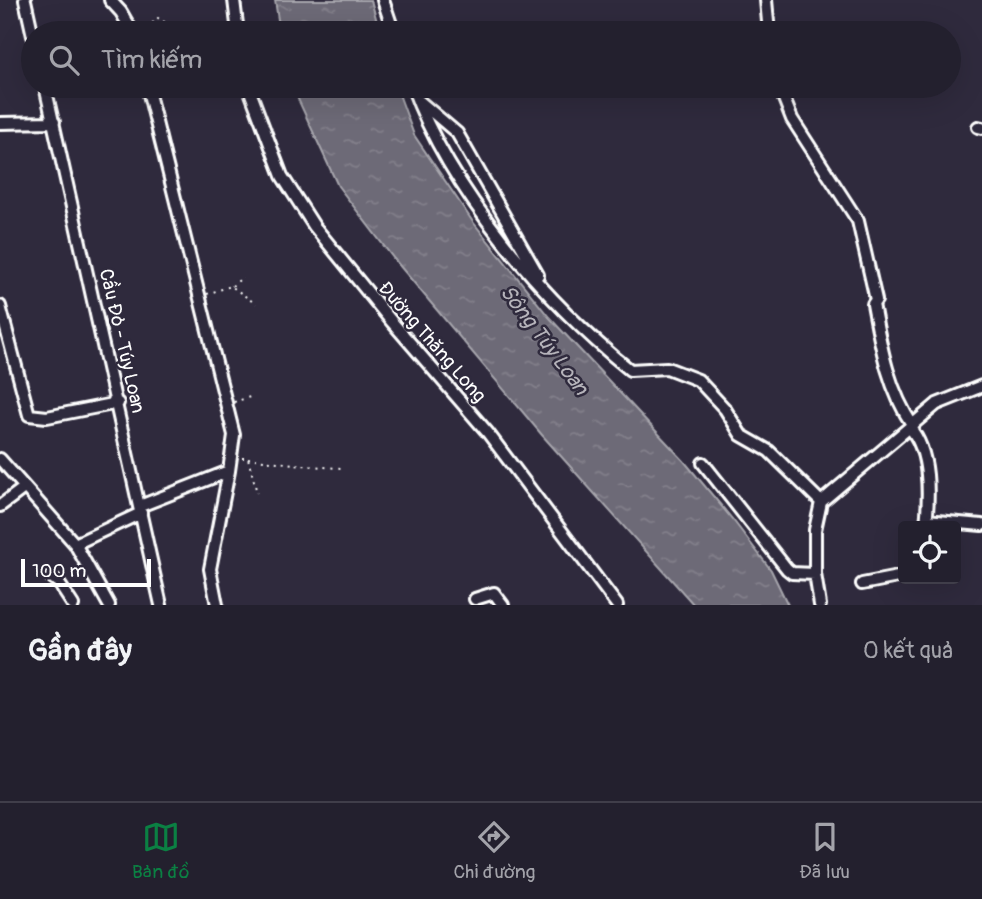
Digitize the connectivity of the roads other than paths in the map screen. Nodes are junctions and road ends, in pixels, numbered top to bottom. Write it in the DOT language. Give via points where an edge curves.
graph roads {
  1 [pos="24,0"];
  2 [pos="110,0"];
  3 [pos="234,0"];
  4 [pos="383,0"];
  5 [pos="766,0"];
  6 [pos="29,21"];
  7 [pos="126,21"];
  8 [pos="236,21"];
  9 [pos="390,21"];
  10 [pos="768,21"];
  11 [pos="48,98"];
  12 [pos="150,98"];
  13 [pos="253,98"];
  14 [pos="416,98"];
  15 [pos="784,98"];
  16 [pos="54,122"];
  17 [pos="0,123"];
  18 [pos="542,284"];
  19 [pos="0,306"];
  20 [pos="982,386"];
  21 [pos="118,403"];
  22 [pos="911,427"];
  23 [pos="0,459"];
  24 [pos="703,463"];
  25 [pos="229,471"];
  26 [pos="24,488"];
  27 [pos="821,502"];
  28 [pos="0,506"];
  29 [pos="141,509"];
  30 [pos="926,521"];
  31 [pos="961,524"];
  32 [pos="982,525"];
  33 [pos="75,544"];
  34 [pos="815,573"];
  35 [pos="51,577"];
  36 [pos="898,577"];
  37 [pos="862,584"];
  38 [pos="475,598"];
  39 [pos="73,605"];
  40 [pos="108,605"];
  41 [pos="160,605"];
  42 [pos="217,605"];
  43 [pos="503,605"];
  44 [pos="617,605"];
  45 [pos="821,605"];
  1 -- 6 [label="street"];
  2 -- 7 [label="street"];
  3 -- 8 [label="street"];
  4 -- 9 [label="street"];
  5 -- 10 [label="street"];
  11 -- 16 [label="street, Cầu Đỏ - Túy Loan"];
  12 -- 25 [label="street" via="234,435"];
  13 -- 44 [label="street, Đường Thăng Long" via="282,176 314,226 488,433"];
  14 -- 18 [label="street" via="473,201"];
  14 -- 18 [label="street" via="457,133"];
  15 -- 22 [label="street" via="792,119 858,221 883,354 891,385"];
  16 -- 17 [label="street"];
  16 -- 21 [label="street, Cầu Đỏ - Túy Loan"];
  18 -- 27 [label="street" via="569,317 630,370 674,369 698,380 741,435 769,451"];
  19 -- 21 [label="street" via="29,415 47,417"];
  20 -- 22 [label="street" via="937,404"];
  21 -- 29 [label="street, Cầu Đỏ - Túy Loan"];
  22 -- 27 [label="street"];
  22 -- 30 [label="street" via="922,445"];
  23 -- 26 [label="street"];
  24 -- 34 [label="street" via="787,569"];
  25 -- 29 [label="street"];
  25 -- 42 [label="street" via="210,569"];
  26 -- 28 [label="street"];
  26 -- 33 [label="street"];
  27 -- 34 [label="street" via="815,530"];
  29 -- 33 [label="street"];
  29 -- 41 [label="street, Cầu Đỏ - Túy Loan"];
  31 -- 32 [label="street"];
  33 -- 40 [label="street"];
  34 -- 45 [label="street"];
  35 -- 39 [label="street"];
  36 -- 37 [label="street"];
  38 -- 43 [label="street" via="494,593"];
}
